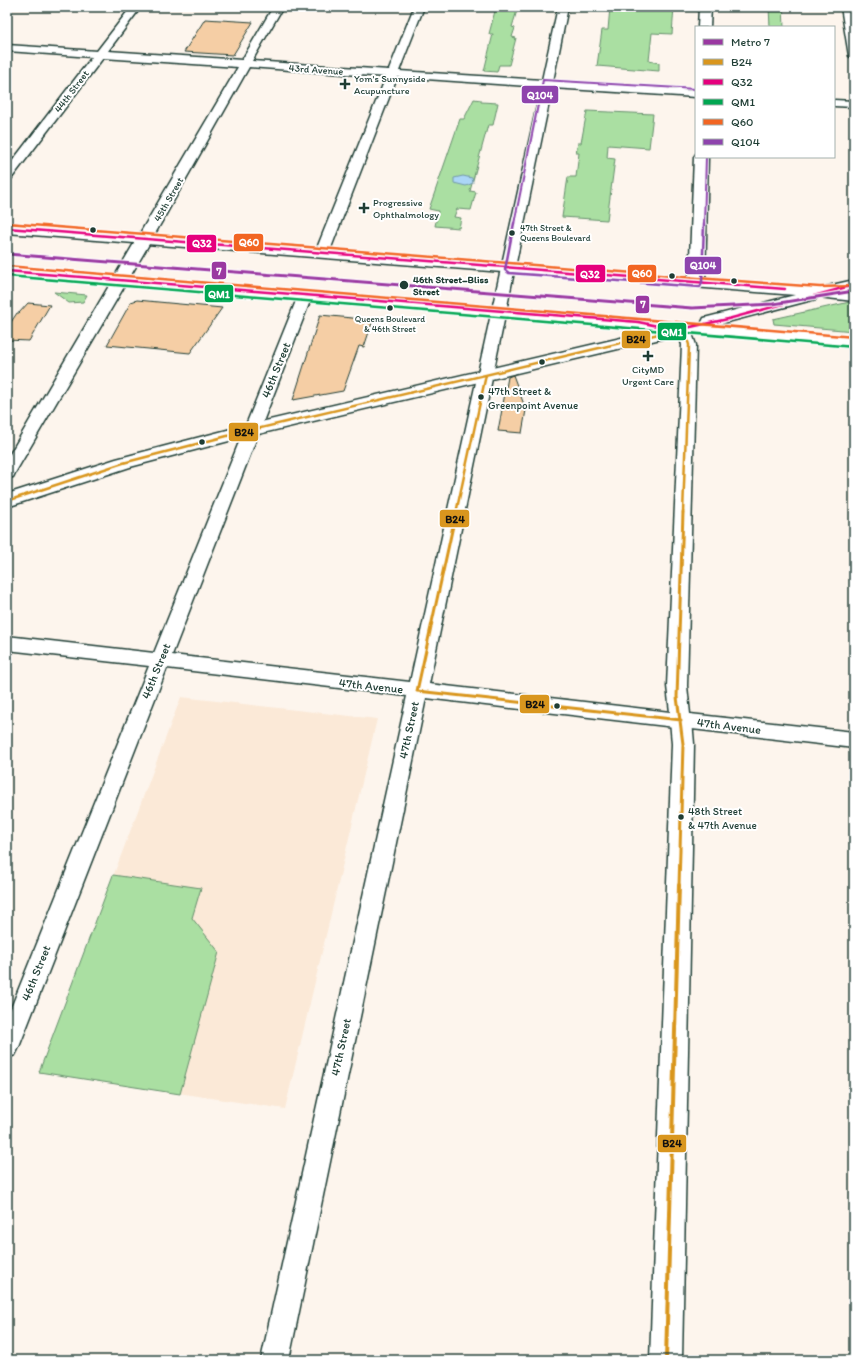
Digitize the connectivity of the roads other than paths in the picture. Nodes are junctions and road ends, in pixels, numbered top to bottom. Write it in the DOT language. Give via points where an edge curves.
graph roads {
  1 [pos="136,7"];
  2 [pos="278,7"];
  3 [pos="419,7"];
  4 [pos="563,7"];
  5 [pos="705,7"];
  6 [pos="846,7"];
  7 [pos="704,26"];
  8 [pos="7,48"];
  9 [pos="100,55"];
  10 [pos="854,56"];
  11 [pos="245,64"];
  12 [pos="392,74"];
  13 [pos="547,84"];
  14 [pos="695,94"];
  15 [pos="835,103"];
  16 [pos="854,104"];
  17 [pos="701,158"];
  18 [pos="7,176"];
  19 [pos="7,228"];
  20 [pos="145,239"];
  21 [pos="322,253"];
  22 [pos="508,268"];
  23 [pos="7,271"];
  24 [pos="121,281"];
  25 [pos="698,283"];
  26 [pos="854,285"];
  27 [pos="854,291"];
  28 [pos="820,292"];
  29 [pos="305,296"];
  30 [pos="854,296"];
  31 [pos="499,312"];
  32 [pos="684,328"];
  33 [pos="854,342"];
  34 [pos="486,375"];
  35 [pos="253,430"];
  36 [pos="7,473"];
  37 [pos="7,501"];
  38 [pos="7,643"];
  39 [pos="160,662"];
  40 [pos="418,691"];
  41 [pos="681,720"];
  42 [pos="854,740"];
  43 [pos="7,1047"];
  44 [pos="275,1360"];
  45 [pos="666,1360"];
  1 -- 9 [label="street, 44th Street"];
  2 -- 11 [label="street, 45th Street"];
  3 -- 12 [label="street"];
  4 -- 13 [label="street, 47th Street"];
  5 -- 7 [label="main road"];
  6 -- 10 [label="street"];
  8 -- 9 [label="street, 43rd Avenue"];
  9 -- 11 [label="street, 43rd Avenue"];
  9 -- 18 [label="street, 44th Street"];
  11 -- 12 [label="street, 43rd Avenue"];
  11 -- 20 [label="street, 45th Street"];
  12 -- 13 [label="street, 43rd Avenue"];
  12 -- 21 [label="street"];
  13 -- 14 [label="street, 43rd Avenue"];
  13 -- 22 [label="street, 47th Street"];
  15 -- 16 [label="street"];
  17 -- 25 [label="main road"];
  19 -- 20 [label="main road"];
  20 -- 21 [label="main road"];
  20 -- 24 [label="street, 45th Street"];
  21 -- 22 [label="main road"];
  22 -- 25 [label="main road"];
  22 -- 31 [label="street, 47th Street"];
  23 -- 24 [label="main road"];
  24 -- 29 [label="main road"];
  24 -- 36 [label="street, 45th Street"];
  25 -- 28 [label="main road"];
  26 -- 28 [label="main road"];
  27 -- 28 [label="main road"];
  28 -- 30 [label="main road"];
  28 -- 32 [label="main road" via="799,300"];
  29 -- 31 [label="main road"];
  29 -- 35 [label="street, 46th Street"];
  31 -- 32 [label="main road"];
  31 -- 34 [label="street, 47th Street"];
  32 -- 33 [label="main road"];
  32 -- 34 [label="main road"];
  32 -- 41 [label="street" via="689,346 677,686"];
  34 -- 35 [label="main road"];
  34 -- 40 [label="street, 47th Street"];
  35 -- 37 [label="main road" via="123,463"];
  35 -- 39 [label="street, 46th Street"];
  38 -- 39 [label="street, 47th Avenue"];
  39 -- 40 [label="street, 47th Avenue"];
  39 -- 43 [label="street, 46th Street"];
  40 -- 41 [label="street, 47th Avenue"];
  40 -- 44 [label="street, 47th Street"];
  41 -- 42 [label="street, 47th Avenue"];
  41 -- 45 [label="main road" via="683,744"];
}
